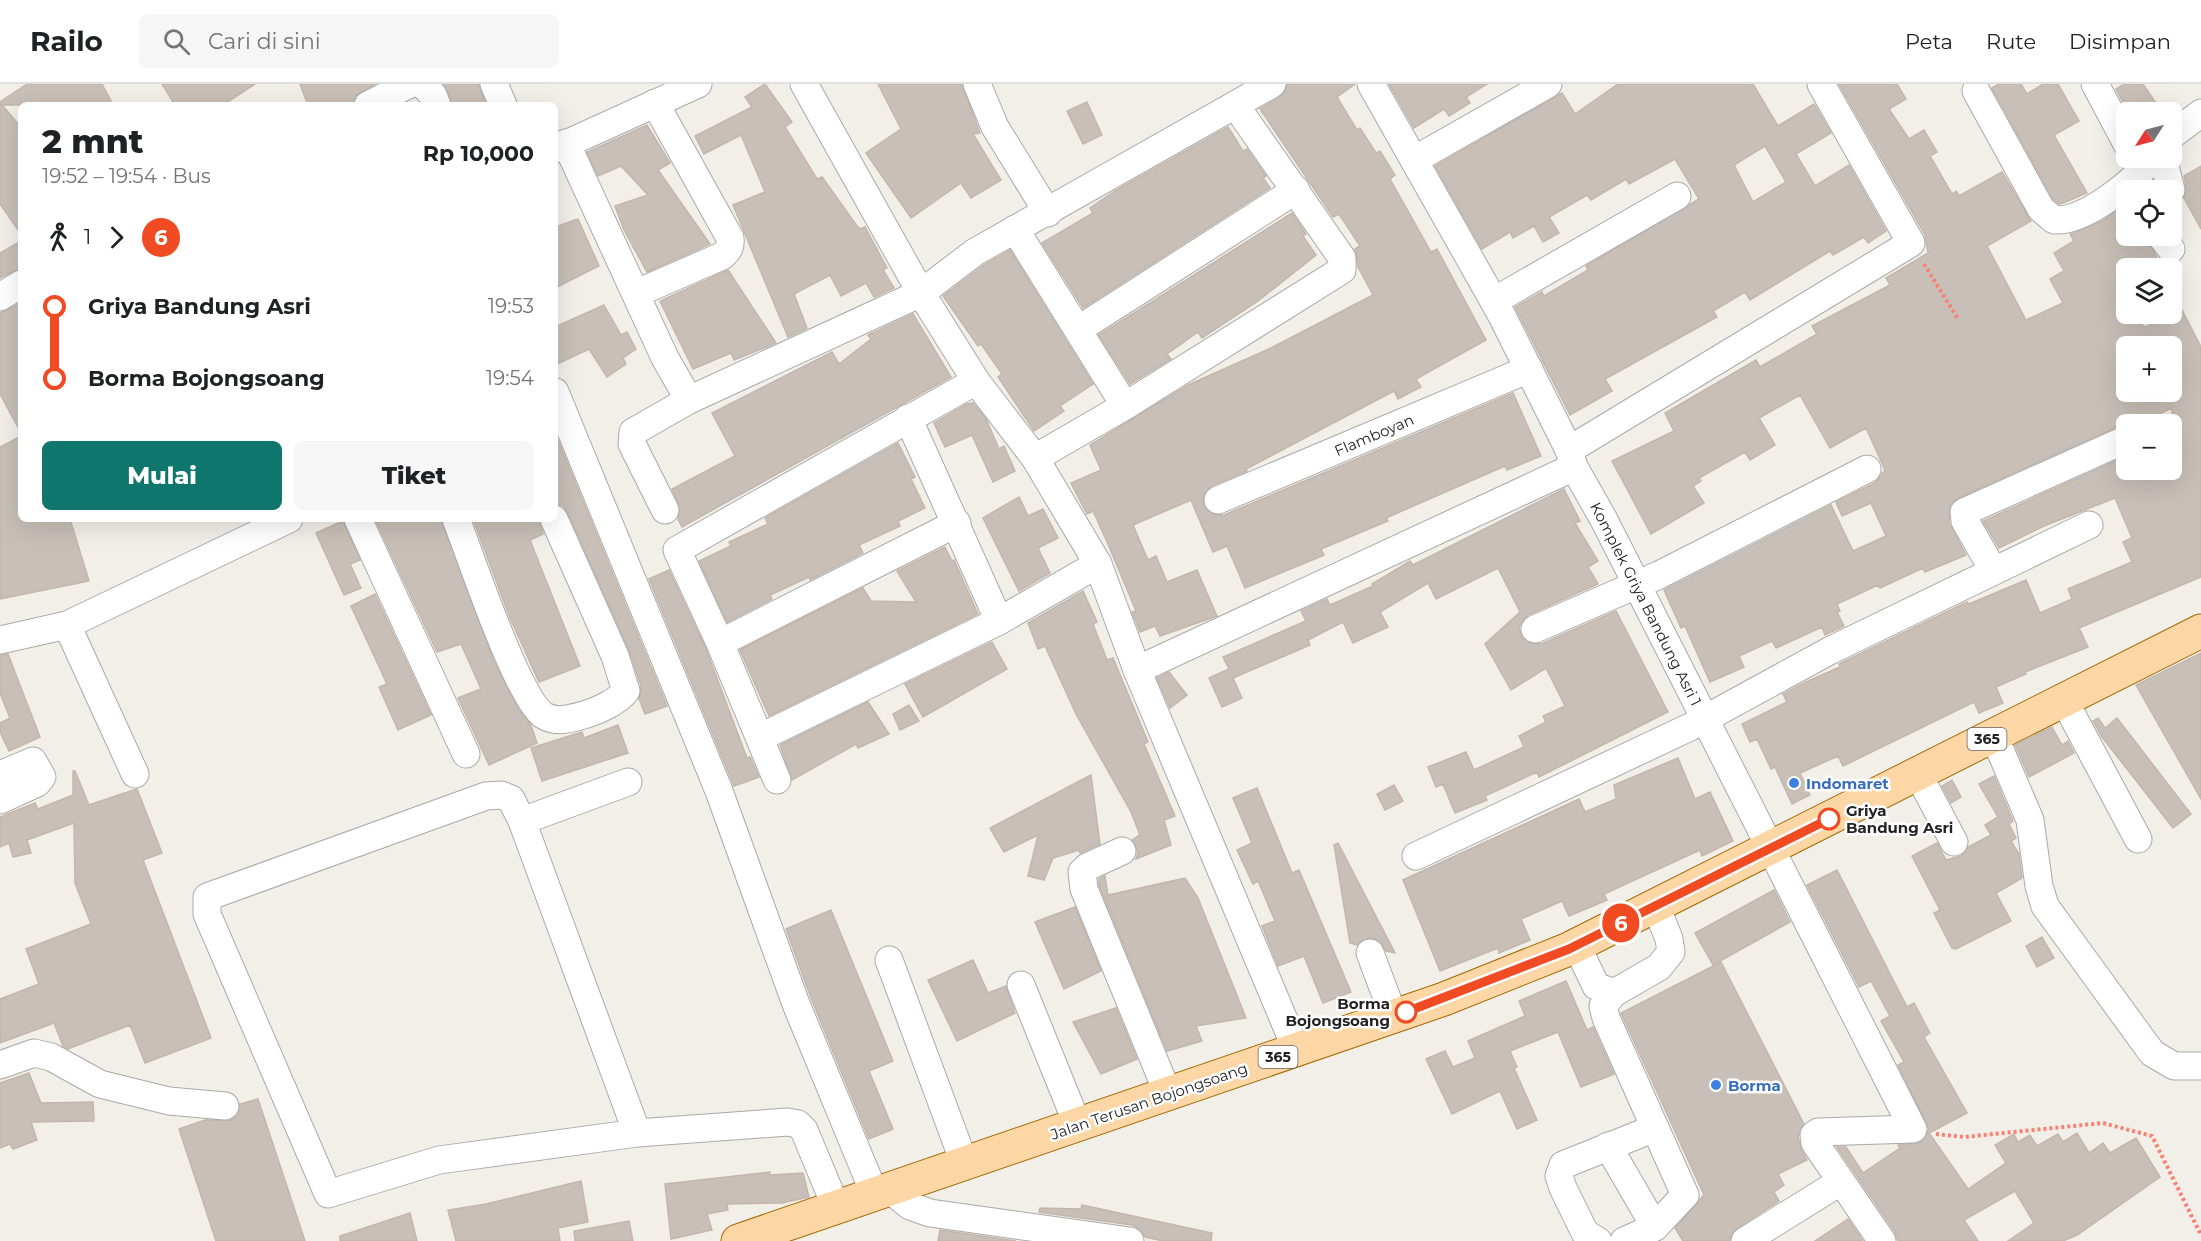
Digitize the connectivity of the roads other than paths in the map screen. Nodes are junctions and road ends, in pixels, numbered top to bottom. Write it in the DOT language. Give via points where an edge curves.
graph roads {
  1 [pos="410,84"];
  2 [pos="422,84"];
  3 [pos="494,84"];
  4 [pos="698,84"];
  5 [pos="804,84"];
  6 [pos="977,84"];
  7 [pos="1272,84"];
  8 [pos="1371,84"];
  9 [pos="1548,84"];
  10 [pos="1821,84"];
  11 [pos="2095,84"];
  12 [pos="1979,86"];
  13 [pos="374,102"];
  14 [pos="436,102"];
  15 [pos="501,102"];
  16 [pos="655,103"];
  17 [pos="1236,106"];
  18 [pos="2201,113"];
  19 [pos="2116,123"];
  20 [pos="2182,127"];
  21 [pos="561,146"];
  22 [pos="1414,160"];
  23 [pos="2140,168"];
  24 [pos="2154,168"];
  25 [pos="2163,180"];
  26 [pos="1296,190"];
  27 [pos="1677,196"];
  28 [pos="1048,213"];
  29 [pos="1015,229"];
  30 [pos="18,287"];
  31 [pos="637,293"];
  32 [pos="921,293"];
  33 [pos="0,297"];
  34 [pos="1494,301"];
  35 [pos="1079,329"];
  36 [pos="1529,369"];
  37 [pos="976,381"];
  38 [pos="558,399"];
  39 [pos="689,400"];
  40 [pos="1125,406"];
  41 [pos="908,418"];
  42 [pos="2116,444"];
  43 [pos="1035,458"];
  44 [pos="1572,458"];
  45 [pos="1867,470"];
  46 [pos="1218,500"];
  47 [pos="665,510"];
  48 [pos="283,522"];
  49 [pos="359,522"];
  50 [pos="457,522"];
  51 [pos="555,522"];
  52 [pos="957,523"];
  53 [pos="2089,525"];
  54 [pos="1098,564"];
  55 [pos="1993,570"];
  56 [pos="1638,585"];
  57 [pos="999,621"];
  58 [pos="67,625"];
  59 [pos="1535,629"];
  60 [pos="2201,631"];
  61 [pos="0,640"];
  62 [pos="720,644"];
  63 [pos="1137,670"];
  64 [pos="2064,700"];
  65 [pos="1705,718"];
  66 [pos="1994,736"];
  67 [pos="761,738"];
  68 [pos="466,754"];
  69 [pos="135,774"];
  70 [pos="1918,774"];
  71 [pos="0,775"];
  72 [pos="777,780"];
  73 [pos="628,782"];
  74 [pos="0,800"];
  75 [pos="522,821"];
  76 [pos="2138,839"];
  77 [pos="1954,842"];
  78 [pos="1772,848"];
  79 [pos="1122,851"];
  80 [pos="1416,856"];
  81 [pos="1656,906"];
  82 [pos="1577,946"];
  83 [pos="1370,953"];
  84 [pos="889,960"];
  85 [pos="1021,985"];
  86 [pos="1614,993"];
  87 [pos="1394,1017"];
  88 [pos="1297,1051"];
  89 [pos="0,1065"];
  90 [pos="2201,1066"];
  91 [pos="1168,1094"];
  92 [pos="225,1106"];
  93 [pos="1078,1126"];
  94 [pos="1655,1128"];
  95 [pos="637,1133"];
  96 [pos="1608,1146"];
  97 [pos="965,1165"];
  98 [pos="1840,1182"];
  99 [pos="882,1192"];
  100 [pos="836,1207"];
  101 [pos="1655,1227"];
  102 [pos="765,1236"];
  103 [pos="738,1241"];
  104 [pos="1130,1241"];
  105 [pos="1598,1241"];
  106 [pos="1624,1241"];
  107 [pos="1745,1241"];
  108 [pos="1882,1241"];
  1 -- 13 [label="street"];
  2 -- 14 [label="street"];
  3 -- 15 [label="street"];
  4 -- 16 [label="street"];
  5 -- 32 [label="street"];
  6 -- 28 [label="street" via="995,127"];
  7 -- 17 [label="street"];
  8 -- 22 [label="street, Komplek Griya Bandung Asri 1"];
  9 -- 22 [label="street"];
  10 -- 44 [label="street" via="1911,243"];
  11 -- 19 [label="street"];
  12 -- 23 [label="street" via="2041,209 2054,220 2066,220 2097,206"];
  16 -- 21 [label="street"];
  16 -- 31 [label="street" via="730,244 722,256"];
  17 -- 26 [label="street"];
  17 -- 28 [label="street"];
  18 -- 20 [label="street"];
  21 -- 31 [label="street"];
  22 -- 34 [label="street, Komplek Griya Bandung Asri 1"];
  24 -- 25 [label="street"];
  26 -- 35 [label="street"];
  26 -- 40 [label="street" via="1342,258 1342,270"];
  27 -- 34 [label="street"];
  28 -- 29 [label="street"];
  29 -- 32 [label="street" via="975,252"];
  29 -- 35 [label="street"];
  30 -- 33 [label="street"];
  31 -- 39 [label="street" via="665,358"];
  32 -- 37 [label="street"];
  32 -- 39 [label="street"];
  34 -- 36 [label="street, Komplek Griya Bandung Asri 1"];
  35 -- 40 [label="street"];
  36 -- 44 [label="street, Komplek Griya Bandung Asri 1"];
  36 -- 46 [label="street, Flamboyan"];
  37 -- 41 [label="street"];
  37 -- 43 [label="street"];
  38 -- 99 [label="street" via="719,791 796,1004"];
  39 -- 47 [label="street" via="633,432 632,444"];
  40 -- 43 [label="street"];
  41 -- 52 [label="street"];
  41 -- 62 [label="street" via="677,550"];
  42 -- 55 [label="street" via="1964,512 1963,517"];
  43 -- 54 [label="street"];
  44 -- 56 [label="street, Komplek Griya Bandung Asri 1"];
  44 -- 63 [label="street"];
  45 -- 56 [label="street"];
  48 -- 58 [label="street"];
  49 -- 68 [label="street"];
  50 -- 51 [label="street" via="519,685 542,715 554,721 590,713 626,691 615,656"];
  52 -- 57 [label="street"];
  52 -- 62 [label="street"];
  53 -- 55 [label="street"];
  54 -- 57 [label="street"];
  54 -- 63 [label="street"];
  55 -- 65 [label="street"];
  56 -- 59 [label="street"];
  56 -- 65 [label="street, Komplek Griya Bandung Asri 1"];
  57 -- 67 [label="street"];
  58 -- 61 [label="street"];
  58 -- 69 [label="street"];
  60 -- 64 [label="main road, Jalan Terusan Bojongsoang / 365"];
  62 -- 67 [label="street"];
  63 -- 88 [label="street"];
  64 -- 66 [label="main road, Jalan Terusan Bojongsoang / 365"];
  64 -- 76 [label="street"];
  65 -- 78 [label="street, Komplek Griya Bandung Asri 1"];
  65 -- 80 [label="street"];
  66 -- 70 [label="main road, Jalan Terusan Bojongsoang / 365"];
  66 -- 90 [label="street" via="2030,820 2045,906 2152,1053 2174,1066"];
  67 -- 72 [label="street"];
  70 -- 77 [label="street"];
  70 -- 78 [label="main road, Jalan Terusan Bojongsoang / 365"];
  71 -- 74 [label="street" via="33,761 42,777"];
  73 -- 75 [label="street"];
  75 -- 95 [label="street"];
  75 -- 95 [label="street" via="511,799 486,796 207,897 207,914 328,1194 439,1160"];
  78 -- 81 [label="main road, Jalan Terusan Bojongsoang / 365"];
  78 -- 98 [label="street, Komplek Griya Bandung Asri 1" via="1913,1128 1816,1133 1815,1143"];
  79 -- 91 [label="street" via="1082,872 1084,890"];
  81 -- 82 [label="main road, Jalan Terusan Bojongsoang / 365"];
  81 -- 86 [label="street" via="1671,952 1659,968"];
  82 -- 86 [label="street" via="1596,986"];
  82 -- 87 [label="main road, Jalan Terusan Bojongsoang / 365"];
  83 -- 87 [label="street"];
  84 -- 97 [label="street"];
  85 -- 93 [label="street"];
  86 -- 94 [label="street" via="1603,1006 1606,1018"];
  87 -- 88 [label="main road, Jalan Terusan Bojongsoang / 365"];
  88 -- 91 [label="main road, Jalan Terusan Bojongsoang / 365"];
  89 -- 92 [label="street" via="34,1053 51,1057 100,1084 169,1101"];
  91 -- 93 [label="main road, Jalan Terusan Bojongsoang / 365"];
  93 -- 97 [label="main road, Jalan Terusan Bojongsoang / 365"];
  94 -- 96 [label="street"];
  94 -- 101 [label="street" via="1685,1195"];
  95 -- 100 [label="street" via="788,1122 798,1125 804,1130"];
  96 -- 101 [label="street"];
  96 -- 105 [label="street" via="1563,1165 1559,1176 1585,1233"];
  97 -- 99 [label="main road, Jalan Terusan Bojongsoang / 365"];
  98 -- 107 [label="street"];
  98 -- 108 [label="street"];
  99 -- 100 [label="main road, Jalan Terusan Bojongsoang / 365"];
  99 -- 104 [label="street" via="930,1213"];
  100 -- 102 [label="main road, Jalan Terusan Bojongsoang / 365"];
  101 -- 106 [label="street"];
  102 -- 103 [label="main road, Jalan Terusan Bojongsoang / 365"];
}
